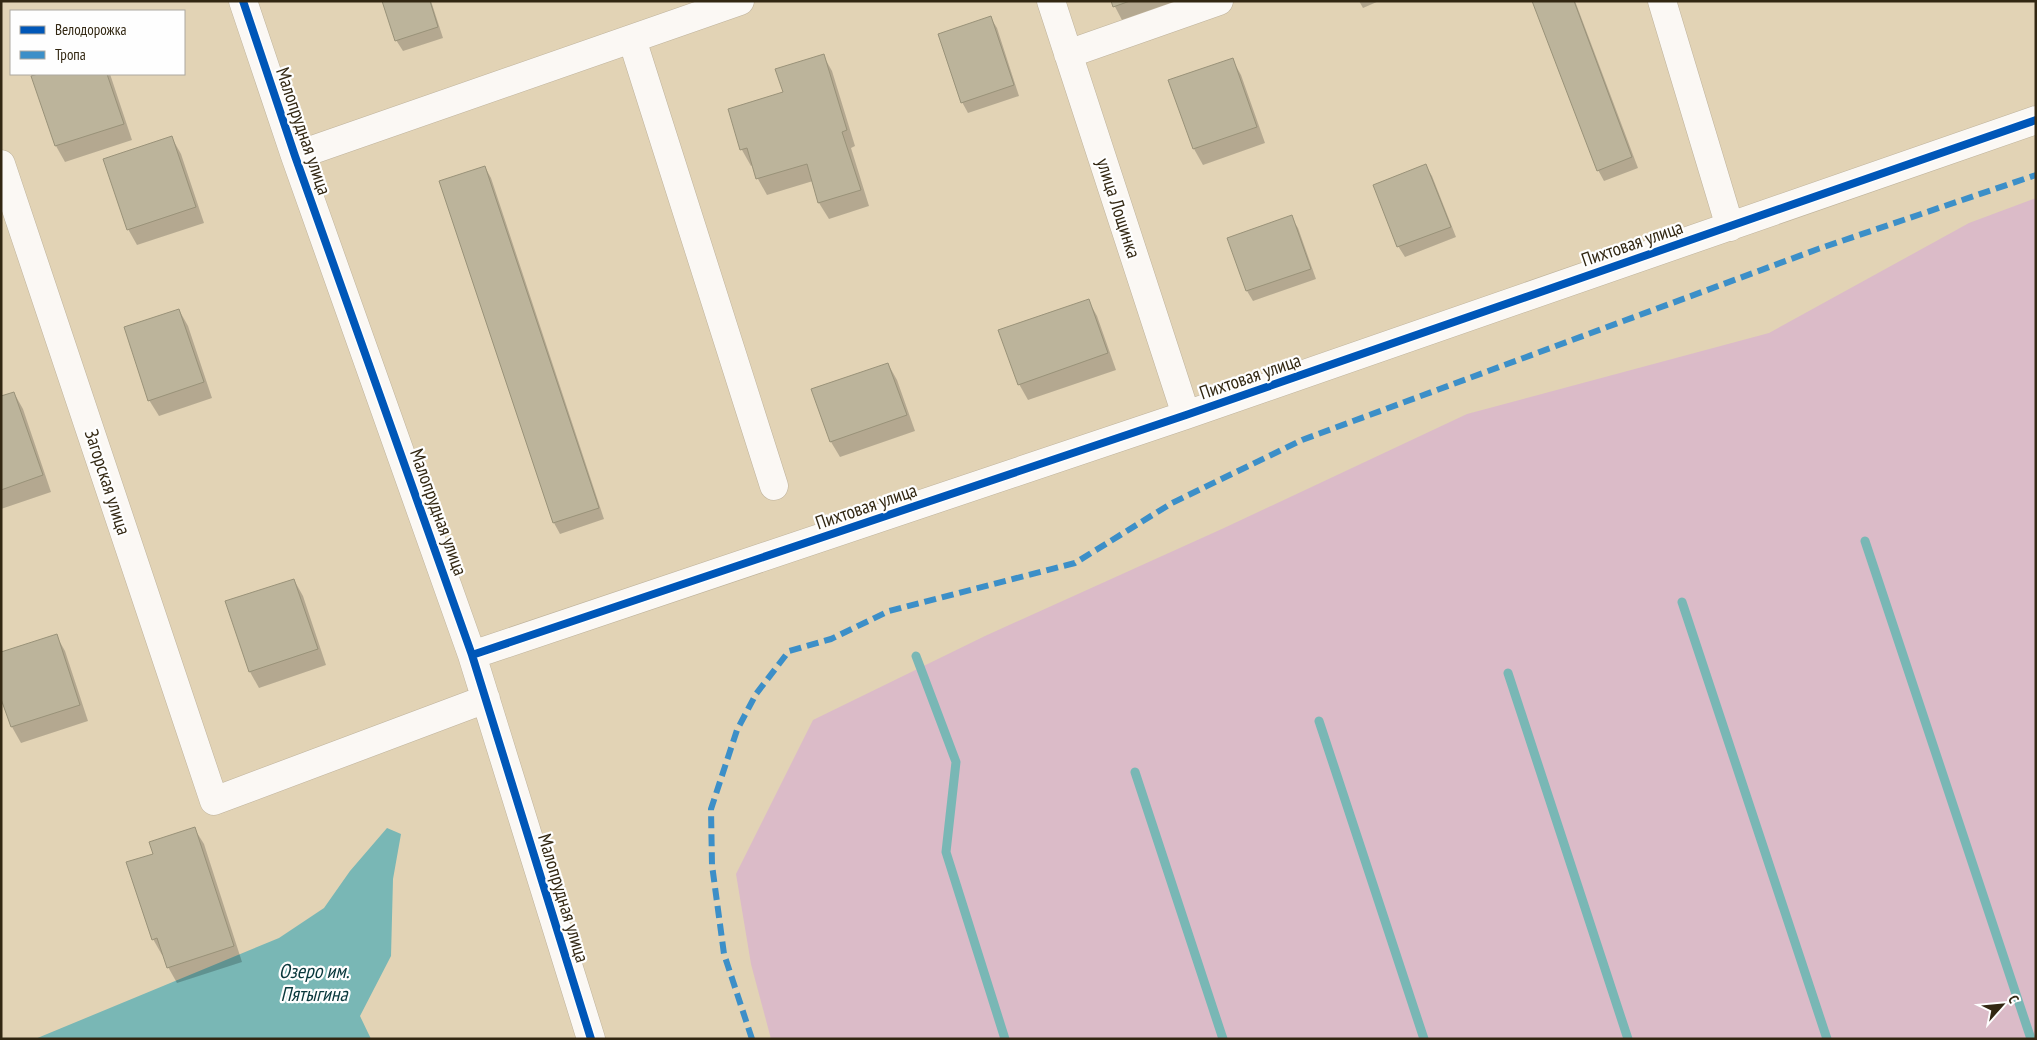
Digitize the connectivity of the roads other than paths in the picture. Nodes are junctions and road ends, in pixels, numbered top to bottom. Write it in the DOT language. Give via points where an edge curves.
graph roads {
  1 [pos="242,1"];
  2 [pos="740,1"];
  3 [pos="1051,1"];
  4 [pos="1220,1"];
  5 [pos="1662,1"];
  6 [pos="632,39"];
  7 [pos="1068,54"];
  8 [pos="2036,120"];
  9 [pos="295,156"];
  10 [pos="1,164"];
  11 [pos="1730,226"];
  12 [pos="1186,415"];
  13 [pos="774,486"];
  14 [pos="472,655"];
  15 [pos="486,699"];
  16 [pos="591,1039"];
  1 -- 9 [label="street, Малопрудная улица"];
  2 -- 6 [label="street"];
  3 -- 7 [label="street, улица Лощинка"];
  4 -- 7 [label="street"];
  5 -- 11 [label="street"];
  6 -- 9 [label="street"];
  6 -- 13 [label="street"];
  7 -- 12 [label="street, улица Лощинка"];
  8 -- 11 [label="street, Пихтовая улица"];
  9 -- 14 [label="street, Малопрудная улица"];
  10 -- 15 [label="street, Загорская улица" via="214,801"];
  11 -- 12 [label="street, Пихтовая улица"];
  12 -- 14 [label="street, Пихтовая улица"];
  14 -- 15 [label="street, Малопрудная улица"];
  15 -- 16 [label="street, Малопрудная улица"];
}
